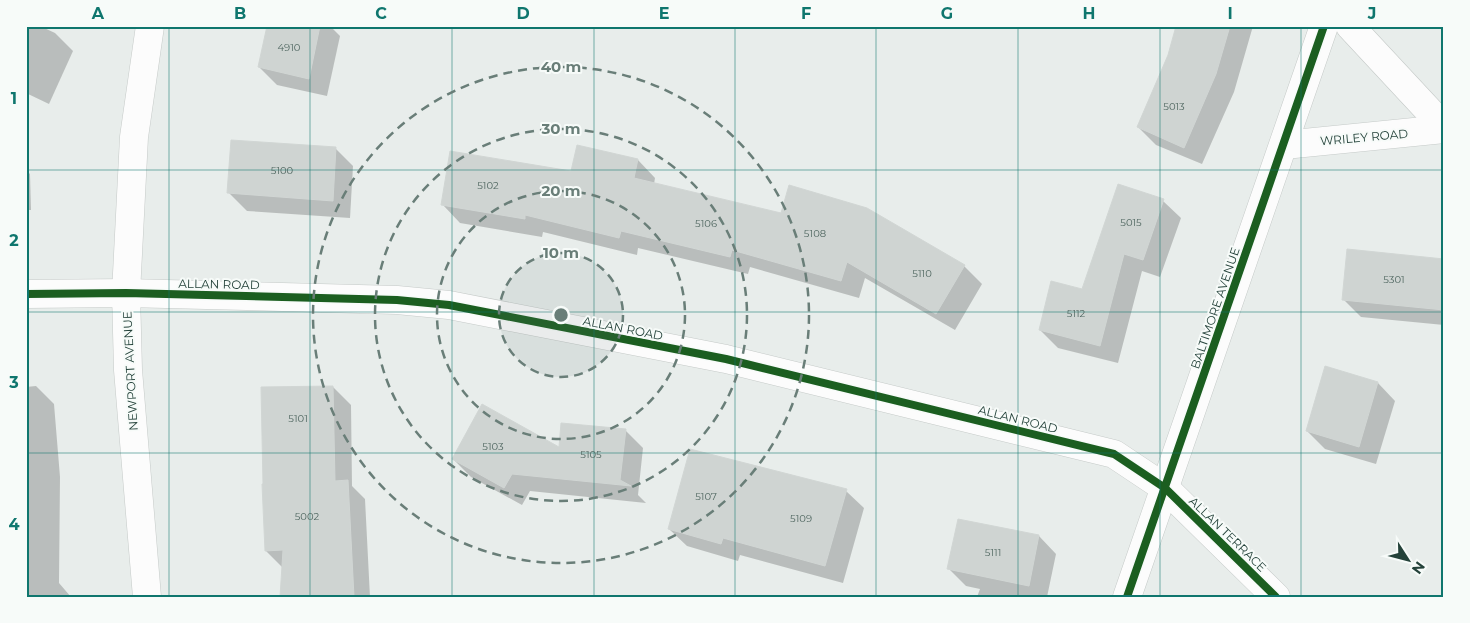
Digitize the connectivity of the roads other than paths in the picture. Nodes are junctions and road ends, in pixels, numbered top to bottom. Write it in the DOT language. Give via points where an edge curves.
graph roads {
  1 [pos="150,26"];
  2 [pos="1324,26"];
  3 [pos="1350,26"];
  4 [pos="1444,128"];
  5 [pos="1284,144"];
  6 [pos="126,293"];
  7 [pos="26,294"];
  8 [pos="1165,488"];
  9 [pos="147,597"];
  10 [pos="1127,597"];
  11 [pos="1276,597"];
  1 -- 6 [label="street, NEWPORT AVENUE" via="134,137"];
  2 -- 5 [label="street, BALTIMORE AVENUE"];
  3 -- 4 [label="street"];
  4 -- 5 [label="street, WRILEY ROAD"];
  5 -- 8 [label="street, BALTIMORE AVENUE"];
  6 -- 7 [label="street, ALLAN ROAD"];
  6 -- 8 [label="street, ALLAN ROAD" via="397,300 449,306 726,359 1114,454"];
  6 -- 9 [label="street, NEWPORT AVENUE" via="128,370"];
  8 -- 10 [label="street, BALTIMORE AVENUE"];
  8 -- 11 [label="street, ALLAN TERRACE"];
}
